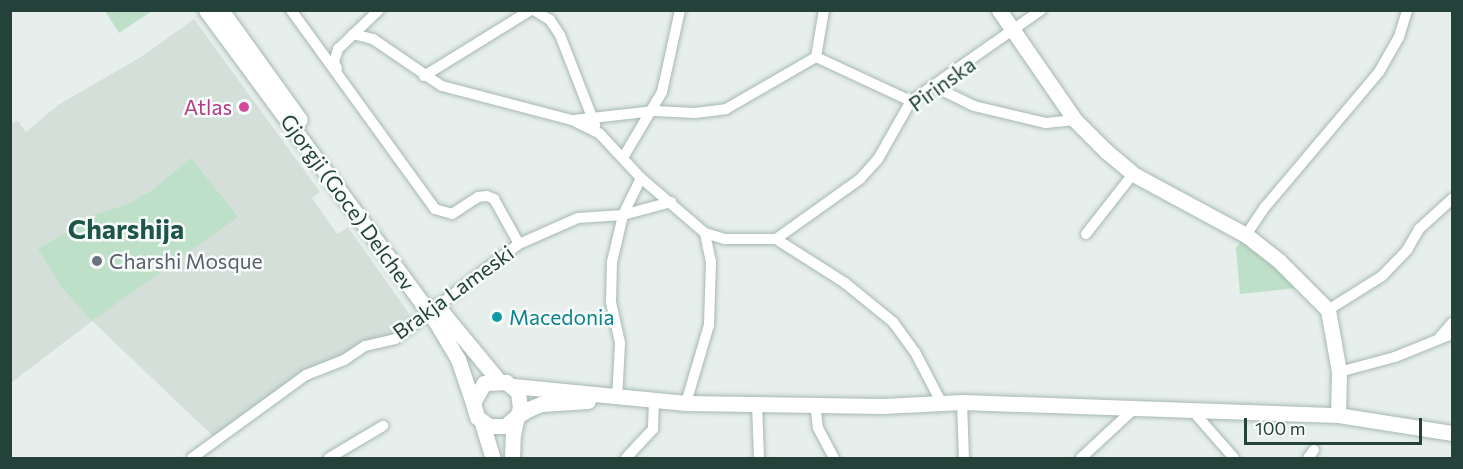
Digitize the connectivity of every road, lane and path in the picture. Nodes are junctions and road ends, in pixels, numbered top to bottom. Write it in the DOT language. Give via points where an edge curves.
graph roads {
  1 [pos="206,10"];
  2 [pos="221,10"];
  3 [pos="291,10"];
  4 [pos="379,10"];
  5 [pos="533,10"];
  6 [pos="680,10"];
  7 [pos="824,10"];
  8 [pos="999,10"];
  9 [pos="1041,10"];
  10 [pos="1407,10"];
  11 [pos="1015,31"];
  12 [pos="353,34"];
  13 [pos="816,57"];
  14 [pos="337,70"];
  15 [pos="424,76"];
  16 [pos="935,87"];
  17 [pos="910,101"];
  18 [pos="654,111"];
  19 [pos="593,119"];
  20 [pos="572,120"];
  21 [pos="1075,120"];
  22 [pos="599,133"];
  23 [pos="624,156"];
  24 [pos="1133,174"];
  25 [pos="641,178"];
  26 [pos="1452,199"];
  27 [pos="671,202"];
  28 [pos="623,215"];
  29 [pos="705,233"];
  30 [pos="1086,234"];
  31 [pos="1246,235"];
  32 [pos="776,239"];
  33 [pos="519,244"];
  34 [pos="432,308"];
  35 [pos="1328,310"];
  36 [pos="1452,323"];
  37 [pos="1452,334"];
  38 [pos="1439,338"];
  39 [pos="1339,372"];
  40 [pos="505,383"];
  41 [pos="617,399"];
  42 [pos="654,400"];
  43 [pos="940,402"];
  44 [pos="962,402"];
  45 [pos="472,403"];
  46 [pos="686,403"];
  47 [pos="757,404"];
  48 [pos="815,404"];
  49 [pos="1136,407"];
  50 [pos="1191,408"];
  51 [pos="1338,415"];
  52 [pos="517,416"];
  53 [pos="482,423"];
  54 [pos="383,426"];
  55 [pos="1452,433"];
  56 [pos="198,457"];
  57 [pos="329,459"];
  58 [pos="493,459"];
  59 [pos="512,459"];
  60 [pos="626,459"];
  61 [pos="759,459"];
  62 [pos="834,459"];
  63 [pos="964,459"];
  64 [pos="1081,459"];
  65 [pos="1234,459"];
  1 -- 34 [label="main road, Gjorgji (Goce) Delchev"];
  2 -- 34 [label="main road, Gjorgji (Goce) Delchev"];
  3 -- 14 [label="street"];
  4 -- 12 [label="street"];
  5 -- 15 [label="street"];
  5 -- 19 [label="street" via="550,20 560,35"];
  6 -- 18 [label="street" via="670,64"];
  7 -- 13 [label="street"];
  8 -- 11 [label="main road"];
  9 -- 11 [label="street, Pirinska"];
  10 -- 31 [label="street" via="1399,37 1379,72"];
  11 -- 16 [label="street, Pirinska"];
  11 -- 21 [label="main road"];
  12 -- 14 [label="street" via="338,49 334,62"];
  12 -- 15 [label="street" via="374,39"];
  13 -- 17 [label="street"];
  13 -- 18 [label="street" via="726,109 695,113"];
  14 -- 33 [label="street" via="435,209 452,214 478,197 494,199"];
  15 -- 20 [label="street" via="442,86"];
  16 -- 17 [label="street, Pirinska"];
  16 -- 21 [label="street" via="974,106 1046,123"];
  17 -- 32 [label="street, Pirinska" via="878,159 860,179"];
  18 -- 19 [label="street"];
  18 -- 23 [label="street"];
  19 -- 20 [label="street"];
  19 -- 22 [label="street"];
  20 -- 22 [label="street"];
  21 -- 24 [label="main road"];
  22 -- 23 [label="street"];
  23 -- 25 [label="street"];
  24 -- 30 [label="street"];
  24 -- 31 [label="main road"];
  25 -- 27 [label="street"];
  25 -- 28 [label="street"];
  26 -- 35 [label="street" via="1419,229 1407,250 1382,276"];
  27 -- 28 [label="street, Brakja Lameski"];
  27 -- 29 [label="street"];
  28 -- 33 [label="street, Brakja Lameski" via="578,218"];
  28 -- 41 [label="street" via="612,262 610,302 620,343"];
  29 -- 32 [label="street" via="735,240"];
  29 -- 46 [label="street" via="711,262 709,325"];
  31 -- 35 [label="main road" via="1279,261"];
  32 -- 43 [label="street" via="845,283 893,322 915,352"];
  33 -- 34 [label="street, Brakja Lameski"];
  34 -- 40 [label="main road, Gjorgji (Goce) Delchev"];
  34 -- 45 [label="main road, Gjorgji (Goce) Delchev" via="458,359"];
  34 -- 56 [label="street, Brakja Lameski" via="394,339 365,346 344,360 306,375"];
  35 -- 39 [label="main road"];
  36 -- 38 [label="street"];
  37 -- 38 [label="street"];
  38 -- 39 [label="street" via="1395,357"];
  39 -- 51 [label="main road"];
  40 -- 41 [label="main road"];
  40 -- 45 [label="main road" via="484,383"];
  40 -- 52 [label="main road" via="520,400"];
  41 -- 42 [label="main road"];
  41 -- 52 [label="main road" via="541,405"];
  42 -- 46 [label="main road"];
  42 -- 60 [label="street" via="653,429"];
  43 -- 44 [label="main road"];
  43 -- 48 [label="main road"];
  44 -- 49 [label="main road"];
  44 -- 63 [label="street"];
  45 -- 53 [label="main road"];
  46 -- 47 [label="main road"];
  47 -- 48 [label="main road"];
  47 -- 61 [label="street"];
  48 -- 62 [label="street" via="818,428"];
  49 -- 50 [label="main road"];
  49 -- 64 [label="street"];
  50 -- 51 [label="main road"];
  50 -- 65 [label="street"];
  51 -- 55 [label="main road"];
  52 -- 53 [label="main road" via="505,426"];
  52 -- 59 [label="main road"];
  53 -- 58 [label="main road"];
  54 -- 57 [label="street"];
}
